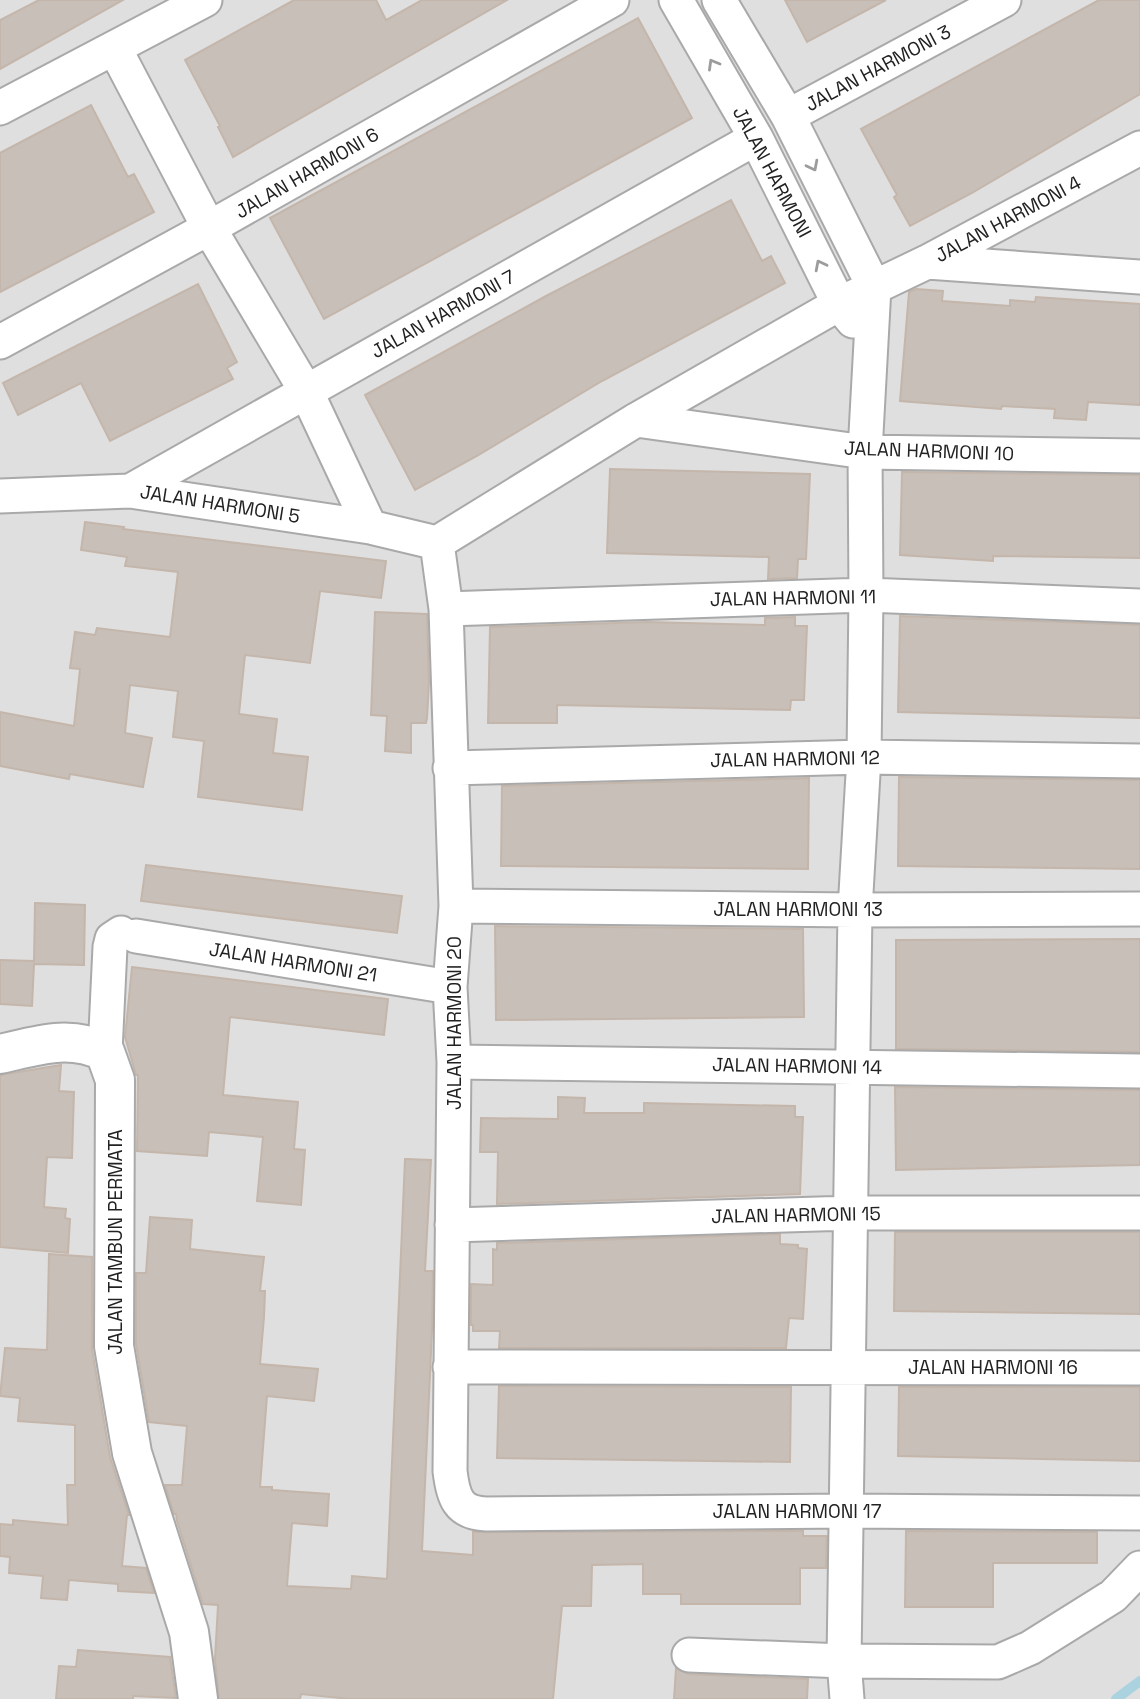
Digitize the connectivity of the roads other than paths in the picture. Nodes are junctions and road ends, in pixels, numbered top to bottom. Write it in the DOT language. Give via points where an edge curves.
graph roads {
  1 [pos="205,0"];
  2 [pos="612,0"];
  3 [pos="676,0"];
  4 [pos="719,0"];
  5 [pos="1004,0"];
  6 [pos="115,49"];
  7 [pos="0,108"];
  8 [pos="788,116"];
  9 [pos="756,138"];
  10 [pos="1140,148"];
  11 [pos="209,228"];
  12 [pos="927,262"];
  13 [pos="1140,277"];
  14 [pos="874,287"];
  15 [pos="839,304"];
  16 [pos="871,341"];
  17 [pos="0,342"];
  18 [pos="306,391"];
  19 [pos="636,420"];
  20 [pos="865,452"];
  21 [pos="1140,456"];
  22 [pos="130,491"];
  23 [pos="0,496"];
  24 [pos="370,527"];
  25 [pos="437,544"];
  26 [pos="866,596"];
  27 [pos="1140,606"];
  28 [pos="446,609"];
  29 [pos="864,757"];
  30 [pos="1140,761"];
  31 [pos="450,768"];
  32 [pos="456,906"];
  33 [pos="1140,909"];
  34 [pos="855,910"];
  35 [pos="450,987"];
  36 [pos="105,1052"];
  37 [pos="0,1054"];
  38 [pos="454,1062"];
  39 [pos="854,1066"];
  40 [pos="1140,1071"];
  41 [pos="851,1213"];
  42 [pos="1140,1213"];
  43 [pos="452,1225"];
  44 [pos="450,1367"];
  45 [pos="847,1367"];
  46 [pos="1140,1368"];
  47 [pos="458,1503"];
  48 [pos="847,1511"];
  49 [pos="1140,1513"];
  50 [pos="1140,1568"];
  51 [pos="689,1655"];
  52 [pos="844,1661"];
  53 [pos="198,1699"];
  54 [pos="847,1699"];
  1 -- 6 [label="street"];
  2 -- 11 [label="street, JALAN HARMONI 6"];
  9 -- 3 [label="street, JALAN HARMONI, one-way"];
  4 -- 8 [label="street, JALAN HARMONI"];
  5 -- 8 [label="street, JALAN HARMONI 3"];
  6 -- 7 [label="street"];
  6 -- 11 [label="street"];
  8 -- 14 [label="street, JALAN HARMONI, one-way"];
  15 -- 9 [label="street, JALAN HARMONI, one-way"];
  9 -- 18 [label="street, JALAN HARMONI 7"];
  10 -- 12 [label="street, JALAN HARMONI 4"];
  11 -- 17 [label="street, JALAN HARMONI 6"];
  11 -- 18 [label="street"];
  12 -- 13 [label="street"];
  12 -- 14 [label="street, JALAN HARMONI 4"];
  14 -- 15 [label="street, JALAN HARMONI 4"];
  14 -- 16 [label="street"];
  15 -- 16 [label="street, JALAN HARMONI"];
  15 -- 19 [label="street, JALAN HARMONI 4"];
  16 -- 20 [label="street"];
  18 -- 22 [label="street, JALAN HARMONI 7"];
  18 -- 24 [label="street"];
  19 -- 20 [label="street, JALAN HARMONI 10"];
  19 -- 25 [label="street, JALAN HARMONI 4"];
  20 -- 21 [label="street, JALAN HARMONI 10"];
  20 -- 26 [label="street"];
  22 -- 23 [label="street, JALAN HARMONI 5"];
  22 -- 24 [label="street, JALAN HARMONI 5"];
  24 -- 25 [label="street, JALAN HARMONI 5"];
  25 -- 28 [label="street, JALAN HARMONI 20"];
  26 -- 27 [label="street, JALAN HARMONI 11"];
  26 -- 28 [label="street, JALAN HARMONI 11"];
  26 -- 29 [label="street"];
  28 -- 31 [label="street, JALAN HARMONI 20"];
  29 -- 30 [label="street, JALAN HARMONI 12"];
  29 -- 31 [label="street, JALAN HARMONI 12"];
  29 -- 34 [label="street"];
  31 -- 32 [label="street, JALAN HARMONI 20"];
  32 -- 34 [label="street, JALAN HARMONI 13"];
  32 -- 35 [label="street, JALAN HARMONI 20"];
  33 -- 34 [label="street, JALAN HARMONI 13"];
  34 -- 39 [label="street"];
  35 -- 36 [label="street, JALAN HARMONI 21" via="128,934 112,939 110,947"];
  35 -- 38 [label="street, JALAN HARMONI 20"];
  36 -- 37 [label="street" via="92,1045 54,1041"];
  36 -- 53 [label="street, JALAN TAMBUN PERMATA" via="115,1080 114,1346 132,1453 189,1632"];
  38 -- 39 [label="street, JALAN HARMONI 14"];
  38 -- 43 [label="street, JALAN HARMONI 20"];
  39 -- 40 [label="street, JALAN HARMONI 14"];
  39 -- 41 [label="street"];
  41 -- 42 [label="street, JALAN HARMONI 15"];
  41 -- 43 [label="street, JALAN HARMONI 15"];
  41 -- 45 [label="street"];
  43 -- 44 [label="street, JALAN HARMONI 20"];
  44 -- 45 [label="street, JALAN HARMONI 16"];
  44 -- 47 [label="street, JALAN HARMONI 20" via="450,1471"];
  45 -- 46 [label="street, JALAN HARMONI 16"];
  45 -- 48 [label="street"];
  47 -- 48 [label="street, JALAN HARMONI 17" via="471,1513 486,1514"];
  48 -- 49 [label="street, JALAN HARMONI 17"];
  48 -- 52 [label="street"];
  50 -- 52 [label="street" via="1113,1596 1030,1648 998,1662"];
  51 -- 52 [label="street"];
  52 -- 54 [label="street"];
}
